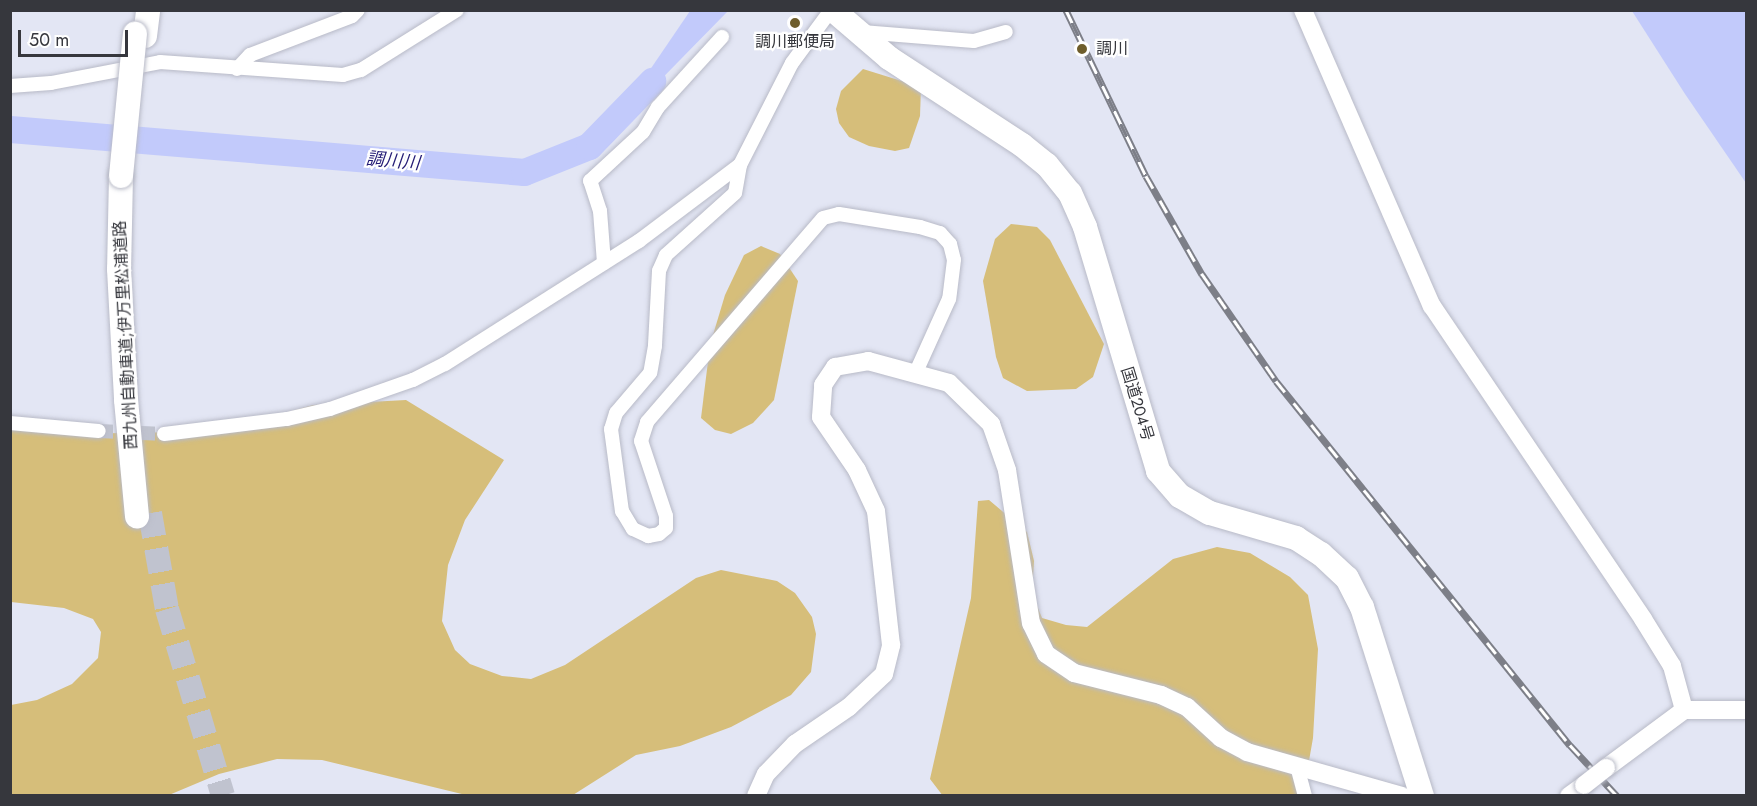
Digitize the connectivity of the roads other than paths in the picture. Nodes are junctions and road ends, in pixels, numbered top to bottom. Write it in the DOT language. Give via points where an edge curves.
graph roads {
  1 [pos="138,10"];
  2 [pos="148,10"];
  3 [pos="358,10"];
  4 [pos="457,10"];
  5 [pos="832,10"];
  6 [pos="1303,10"];
  7 [pos="858,32"];
  8 [pos="1006,32"];
  9 [pos="140,35"];
  10 [pos="722,37"];
  11 [pos="237,69"];
  12 [pos="10,86"];
  13 [pos="740,165"];
  14 [pos="604,263"];
  15 [pos="916,372"];
  16 [pos="10,423"];
  17 [pos="99,431"];
  18 [pos="164,434"];
  19 [pos="143,514"];
  20 [pos="1684,710"];
  21 [pos="1746,710"];
  22 [pos="1299,770"];
  23 [pos="756,795"];
  24 [pos="1305,795"];
  25 [pos="1402,795"];
  26 [pos="1422,795"];
  27 [pos="1569,795"];
  1 -- 9 [label="highway, 西九州自動車道;伊万里松浦道路"];
  2 -- 9 [label="highway, 西九州自動車道;伊万里松浦道路"];
  3 -- 11 [label="street" via="352,16 250,55"];
  4 -- 11 [label="street" via="361,70 343,75"];
  5 -- 7 [label="highway, 国道204号"];
  5 -- 13 [label="street" via="792,63"];
  6 -- 20 [label="street" via="1432,306 1643,619 1672,666"];
  7 -- 8 [label="street" via="974,41"];
  7 -- 26 [label="highway, 国道204号" via="953,103 1022,145 1047,165 1070,193 1085,227 1158,471 1180,496 1210,513 1296,538 1347,578 1362,607"];
  9 -- 19 [label="highway, 西九州自動車道;伊万里松浦道路, bridge" via="119,269 126,400"];
  10 -- 14 [label="street" via="658,107 643,132 590,181 600,211"];
  11 -- 12 [label="street" via="160,62"];
  13 -- 14 [label="street"];
  13 -- 15 [label="street" via="735,193 666,255 659,271 656,346 650,373 616,413 611,429 622,511 633,529 648,536 666,528 666,516 641,441 647,422 823,218 839,214 920,227 939,233 950,244 954,260 949,300"];
  14 -- 18 [label="street" via="445,364 413,380 330,409 287,419"];
  15 -- 22 [label="street" via="949,383 991,424 1007,470 1031,623 1046,654 1074,673 1161,694 1187,707 1221,738 1247,752"];
  15 -- 23 [label="street" via="868,361 835,367 823,385 821,417 857,470 876,510 891,645 884,674 849,707 795,744 766,774"];
  16 -- 17 [label="street"];
  20 -- 21 [label="street"];
  20 -- 27 [label="street, bridge"];
  22 -- 24 [label="street"];
  22 -- 25 [label="street"];
}
